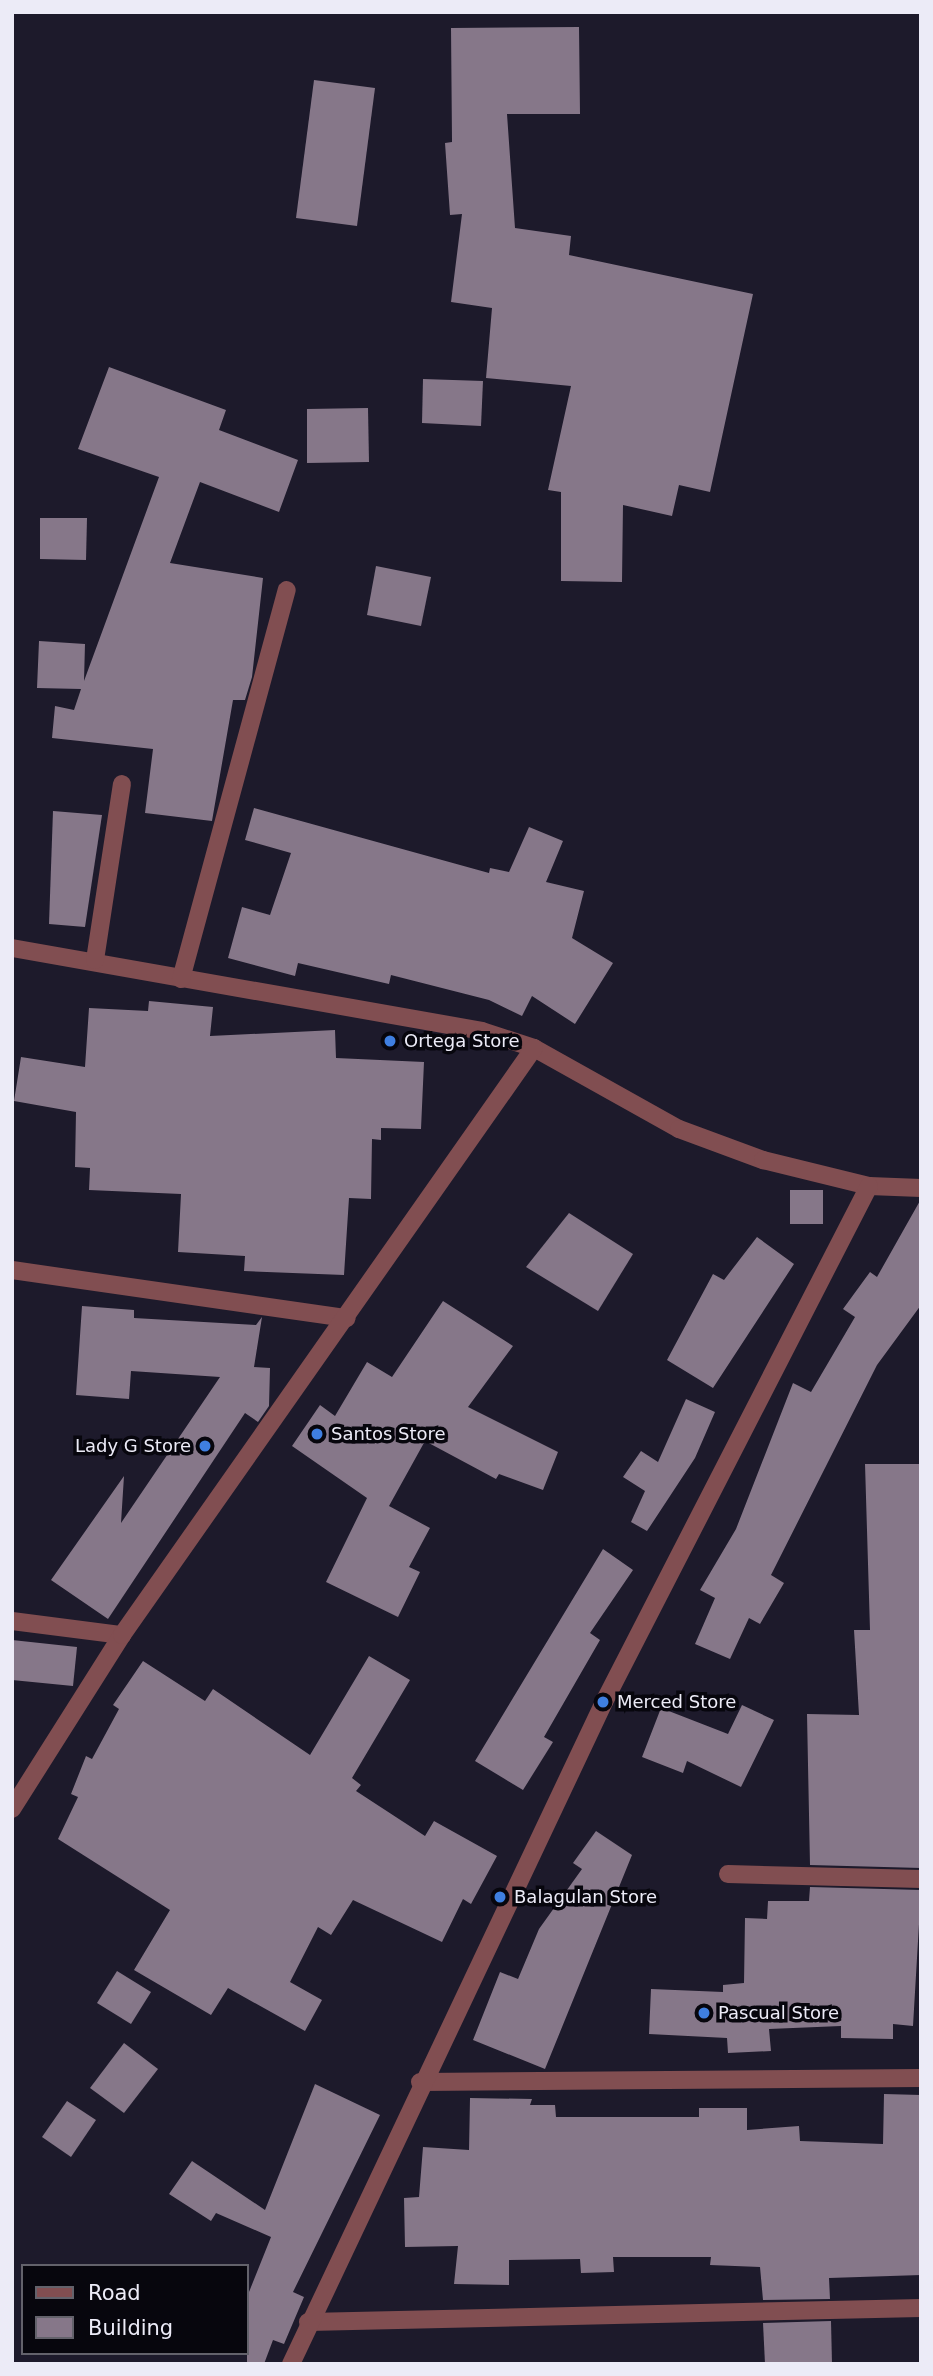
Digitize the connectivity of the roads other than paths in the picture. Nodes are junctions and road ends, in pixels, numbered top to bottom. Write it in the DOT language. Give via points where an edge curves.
graph roads {
  1 [pos="287,590"];
  2 [pos="122,784"];
  3 [pos="12,948"];
  4 [pos="95,960"];
  5 [pos="181,979"];
  6 [pos="534,1048"];
  7 [pos="869,1186"];
  8 [pos="921,1188"];
  9 [pos="12,1269"];
  10 [pos="347,1318"];
  11 [pos="12,1621"];
  12 [pos="122,1635"];
  13 [pos="12,1809"];
  14 [pos="728,1874"];
  15 [pos="921,1879"];
  16 [pos="921,2078"];
  17 [pos="420,2082"];
  18 [pos="921,2308"];
  19 [pos="308,2322"];
  20 [pos="291,2364"];
  1 -- 5 [label="street"];
  2 -- 4 [label="street"];
  3 -- 4 [label="street"];
  4 -- 5 [label="street"];
  5 -- 6 [label="street" via="431,1019"];
  6 -- 7 [label="street" via="679,1129 763,1160"];
  6 -- 10 [label="street"];
  7 -- 8 [label="street"];
  7 -- 17 [label="street" via="604,1702"];
  9 -- 10 [label="street"];
  10 -- 12 [label="street"];
  11 -- 12 [label="street"];
  12 -- 13 [label="street"];
  14 -- 15 [label="street"];
  16 -- 17 [label="street"];
  17 -- 19 [label="street"];
  18 -- 19 [label="street"];
  19 -- 20 [label="street"];
}
